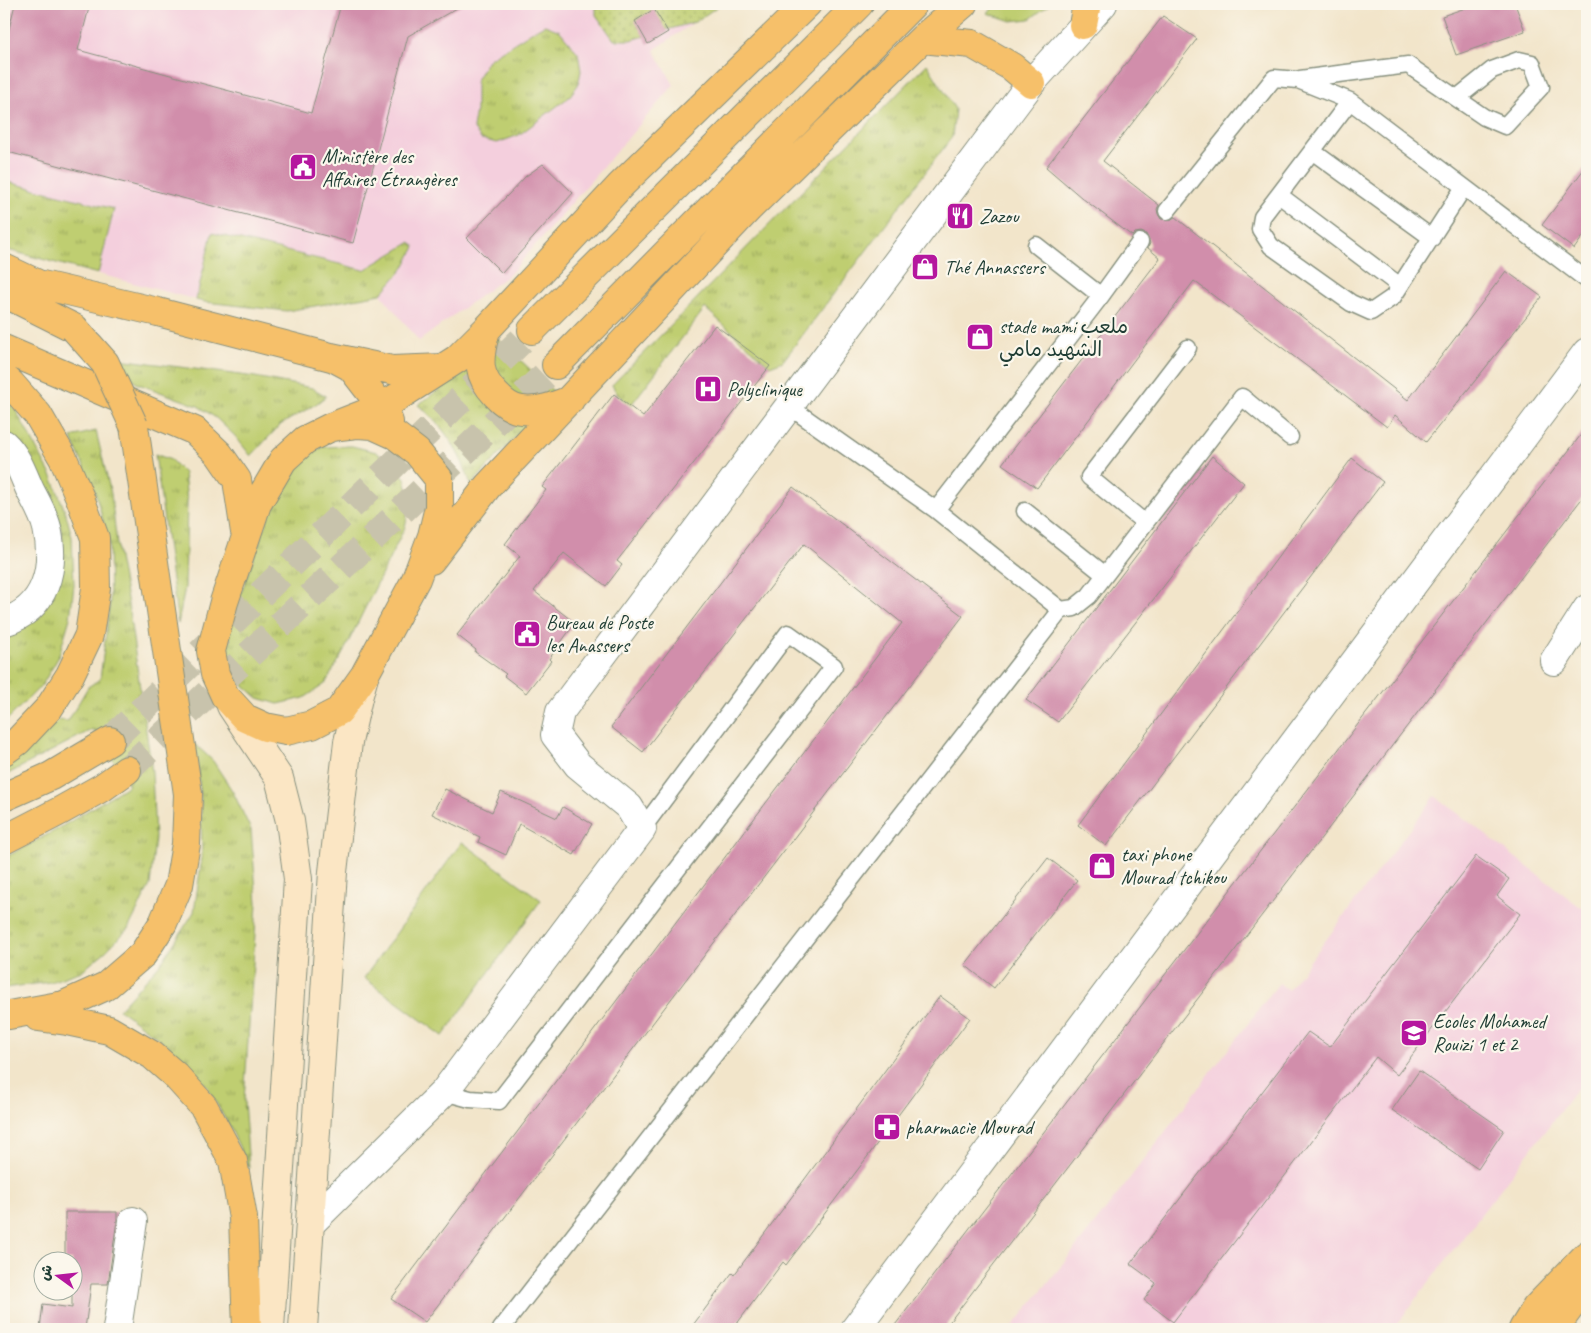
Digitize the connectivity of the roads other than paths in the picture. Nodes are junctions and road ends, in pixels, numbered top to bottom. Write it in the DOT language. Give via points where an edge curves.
graph roads {
  1 [pos="808,4"];
  2 [pos="859,4"];
  3 [pos="913,4"];
  4 [pos="963,4"];
  5 [pos="1103,4"];
  6 [pos="1085,14"];
  7 [pos="922,39"];
  8 [pos="1298,80"];
  9 [pos="1031,83"];
  10 [pos="1457,98"];
  11 [pos="1350,101"];
  12 [pos="1312,151"];
  13 [pos="1464,187"];
  14 [pos="1278,195"];
  15 [pos="1167,211"];
  16 [pos="1432,238"];
  17 [pos="1140,242"];
  18 [pos="1036,245"];
  19 [pos="4,268"];
  20 [pos="1587,280"];
  21 [pos="1400,286"];
  22 [pos="4,293"];
  23 [pos="1101,296"];
  24 [pos="486,330"];
  25 [pos="532,330"];
  26 [pos="1188,348"];
  27 [pos="4,349"];
  28 [pos="1587,352"];
  29 [pos="331,357"];
  30 [pos="556,365"];
  31 [pos="443,368"];
  32 [pos="4,378"];
  33 [pos="571,399"];
  34 [pos="382,407"];
  35 [pos="790,407"];
  36 [pos="331,426"];
  37 [pos="395,435"];
  38 [pos="1290,437"];
  39 [pos="4,444"];
  40 [pos="4,465"];
  41 [pos="34,498"];
  42 [pos="936,510"];
  43 [pos="1025,511"];
  44 [pos="1145,523"];
  45 [pos="246,537"];
  46 [pos="1105,575"];
  47 [pos="416,579"];
  48 [pos="1587,609"];
  49 [pos="1061,610"];
  50 [pos="4,622"];
  51 [pos="1554,662"];
  52 [pos="364,676"];
  53 [pos="225,696"];
  54 [pos="110,741"];
  55 [pos="4,751"];
  56 [pos="127,770"];
  57 [pos="4,797"];
  58 [pos="642,828"];
  59 [pos="4,840"];
  60 [pos="6,1014"];
  61 [pos="444,1092"];
  62 [pos="132,1222"];
  63 [pos="310,1224"];
  64 [pos="1587,1255"];
  65 [pos="1587,1284"];
  66 [pos="118,1329"];
  67 [pos="247,1329"];
  68 [pos="270,1329"];
  69 [pos="303,1329"];
  70 [pos="501,1329"];
  71 [pos="855,1329"];
  72 [pos="1523,1329"];
  73 [pos="1554,1329"];
  1 -- 24 [label="highway" via="622,185"];
  2 -- 25 [label="highway"];
  3 -- 30 [label="highway"];
  4 -- 7 [label="highway"];
  5 -- 6 [label="street"];
  6 -- 9 [label="street"];
  7 -- 9 [label="highway" via="972,44 1012,67"];
  7 -- 33 [label="highway" via="749,208"];
  8 -- 10 [label="lane" via="1408,65"];
  8 -- 11 [label="lane"];
  8 -- 15 [label="lane" via="1274,78"];
  9 -- 35 [label="street"];
  10 -- 10 [label="lane" via="1484,117 1505,126 1541,87 1532,63 1519,60 1492,70"];
  11 -- 12 [label="lane"];
  11 -- 13 [label="lane"];
  12 -- 14 [label="lane"];
  12 -- 16 [label="lane"];
  13 -- 16 [label="lane"];
  13 -- 20 [label="lane"];
  14 -- 21 [label="lane"];
  14 -- 21 [label="lane" via="1262,217 1260,229 1271,246 1351,303 1371,312 1393,297"];
  16 -- 21 [label="lane"];
  17 -- 23 [label="lane"];
  18 -- 23 [label="lane"];
  19 -- 29 [label="highway" via="38,284"];
  22 -- 60 [label="highway, bridge" via="74,328 104,363 134,426 188,794 186,844 179,885 164,923 143,954 106,986 64,1005"];
  23 -- 42 [label="lane"];
  24 -- 31 [label="highway" via="457,359"];
  24 -- 33 [label="highway" via="480,352 481,370 501,401 520,410 548,409"];
  26 -- 44 [label="lane" via="1089,477"];
  27 -- 45 [label="highway" via="196,431 219,454 237,480"];
  28 -- 71 [label="street"];
  29 -- 31 [label="highway" via="392,370"];
  29 -- 34 [label="highway" via="351,367"];
  31 -- 34 [label="highway"];
  32 -- 55 [label="highway" via="38,415 64,458 95,538 96,588 89,635 70,676 49,708"];
  33 -- 47 [label="highway" via="488,486"];
  34 -- 36 [label="highway"];
  34 -- 37 [label="highway"];
  35 -- 42 [label="lane"];
  35 -- 58 [label="street" via="560,712 555,735 578,764 629,807"];
  36 -- 37 [label="highway" via="373,425"];
  36 -- 45 [label="highway" via="305,440 283,460 257,504"];
  37 -- 47 [label="highway" via="417,452 439,479 432,536"];
  38 -- 44 [label="lane" via="1242,397"];
  39 -- 41 [label="street" via="18,462"];
  40 -- 41 [label="street"];
  41 -- 50 [label="street" via="47,526 50,544 47,581 27,610"];
  42 -- 49 [label="lane"];
  43 -- 46 [label="lane"];
  44 -- 46 [label="lane"];
  45 -- 53 [label="highway" via="224,602 212,652 215,674"];
  46 -- 49 [label="lane" via="1089,596 1074,608"];
  47 -- 52 [label="highway"];
  48 -- 51 [label="street"];
  49 -- 70 [label="lane"];
  52 -- 53 [label="highway" via="339,711 312,725 286,731 265,727 245,718"];
  52 -- 63 [label="main road" via="348,742 333,872"];
  53 -- 68 [label="main road" via="279,778 290,821 298,879"];
  54 -- 57 [label="highway" via="51,776"];
  56 -- 59 [label="highway" via="103,787"];
  58 -- 61 [label="street"];
  58 -- 61 [label="lane" via="788,633 834,666 499,1101 470,1099"];
  60 -- 67 [label="highway" via="109,1030 152,1055 204,1107 233,1160 242,1218"];
  61 -- 63 [label="street"];
  62 -- 66 [label="street"];
  63 -- 69 [label="main road"];
  64 -- 72 [label="highway" via="1536,1308"];
  65 -- 73 [label="highway"];
}
